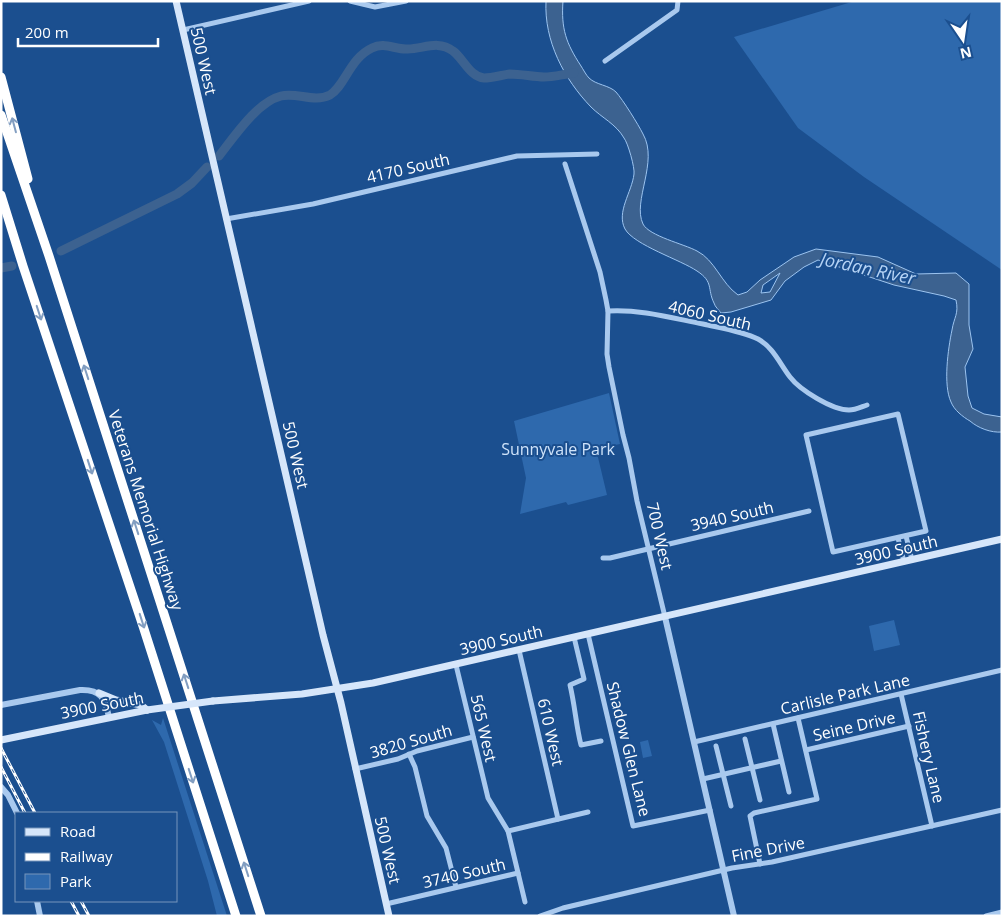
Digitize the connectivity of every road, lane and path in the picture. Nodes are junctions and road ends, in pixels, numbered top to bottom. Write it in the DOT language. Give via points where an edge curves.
graph roads {
  1 [pos="176,1"];
  2 [pos="309,1"];
  3 [pos="350,1"];
  4 [pos="406,1"];
  5 [pos="678,1"];
  6 [pos="305,2"];
  7 [pos="183,30"];
  8 [pos="606,61"];
  9 [pos="1,77"];
  10 [pos="1,115"];
  11 [pos="597,154"];
  12 [pos="565,164"];
  13 [pos="1,195"];
  14 [pos="1,207"];
  15 [pos="226,219"];
  16 [pos="49,256"];
  17 [pos="23,266"];
  18 [pos="608,311"];
  19 [pos="867,405"];
  20 [pos="809,511"];
  21 [pos="906,536"];
  22 [pos="898,538"];
  23 [pos="1002,539"];
  24 [pos="649,549"];
  25 [pos="603,558"];
  26 [pos="912,560"];
  27 [pos="904,562"];
  28 [pos="665,617"];
  29 [pos="588,634"];
  30 [pos="574,637"];
  31 [pos="519,650"];
  32 [pos="456,665"];
  33 [pos="1002,670"];
  34 [pos="337,689"];
  35 [pos="98,693"];
  36 [pos="902,694"];
  37 [pos="1,705"];
  38 [pos="147,710"];
  39 [pos="109,717"];
  40 [pos="798,718"];
  41 [pos="773,724"];
  42 [pos="909,726"];
  43 [pos="473,738"];
  44 [pos="745,739"];
  45 [pos="1,740"];
  46 [pos="601,741"];
  47 [pos="694,742"];
  48 [pos="716,746"];
  49 [pos="806,750"];
  50 [pos="409,754"];
  51 [pos="781,761"];
  52 [pos="752,768"];
  53 [pos="355,770"];
  54 [pos="723,774"];
  55 [pos="702,779"];
  56 [pos="1,788"];
  57 [pos="789,792"];
  58 [pos="760,800"];
  59 [pos="731,806"];
  60 [pos="710,810"];
  61 [pos="1002,810"];
  62 [pos="16,812"];
  63 [pos="588,812"];
  64 [pos="558,819"];
  65 [pos="932,826"];
  66 [pos="508,831"];
  67 [pos="760,864"];
  68 [pos="724,870"];
  69 [pos="518,873"];
  70 [pos="456,888"];
  71 [pos="37,902"];
  72 [pos="525,902"];
  73 [pos="386,904"];
  74 [pos="1002,912"];
  75 [pos="40,916"];
  76 [pos="236,916"];
  77 [pos="261,916"];
  78 [pos="389,916"];
  79 [pos="540,916"];
  80 [pos="734,916"];
  81 [pos="986,916"];
  1 -- 7 [label="main road, 500 West"];
  2 -- 6 [label="street"];
  3 -- 4 [label="street" via="375,7"];
  5 -- 8 [label="street" via="678,10"];
  6 -- 7 [label="street"];
  7 -- 15 [label="main road, 500 West"];
  16 -- 9 [label="highway, one-way"];
  10 -- 16 [label="highway, Veterans Memorial Highway"];
  11 -- 15 [label="street, 4170 South" via="517,156 313,204"];
  12 -- 18 [label="street, 700 West" via="600,272"];
  13 -- 17 [label="highway"];
  14 -- 17 [label="highway"];
  15 -- 34 [label="main road, 500 West"];
  77 -- 16 [label="highway, Veterans Memorial Highway, one-way"];
  17 -- 76 [label="highway, one-way"];
  18 -- 19 [label="street, 4060 South" via="673,318 757,339 769,348 796,384 817,397 847,410"];
  18 -- 24 [label="street, 700 West" via="609,367"];
  20 -- 24 [label="street, 3940 South"];
  21 -- 22 [label="street"];
  21 -- 22 [label="street" via="926,531 898,414 806,435 833,552"];
  21 -- 26 [label="street"];
  22 -- 27 [label="street"];
  23 -- 26 [label="main road, 3900 South"];
  24 -- 25 [label="street, 3940 South"];
  24 -- 28 [label="street, 700 West"];
  26 -- 27 [label="main road, 3900 South"];
  27 -- 28 [label="main road, 3900 South"];
  28 -- 29 [label="main road, 3900 South"];
  28 -- 47 [label="street, 700 West"];
  29 -- 30 [label="main road, 3900 South"];
  29 -- 60 [label="street, Shadow Glen Lane" via="633,826"];
  30 -- 31 [label="main road, 3900 South"];
  30 -- 46 [label="street" via="584,679 570,685 581,742 582,745"];
  31 -- 32 [label="main road, 3900 South"];
  31 -- 64 [label="street, 610 West"];
  32 -- 34 [label="main road, 3900 South"];
  32 -- 43 [label="street, 565 West"];
  33 -- 36 [label="street, Carlisle Park Lane"];
  34 -- 38 [label="main road, 3900 South, bridge"];
  34 -- 53 [label="main road, 500 West"];
  35 -- 37 [label="street" via="80,690"];
  35 -- 38 [label="main road"];
  35 -- 39 [label="street" via="104,700"];
  36 -- 40 [label="street, Carlisle Park Lane"];
  36 -- 42 [label="street, Fishery Lane"];
  38 -- 39 [label="main road, 3900 South"];
  39 -- 45 [label="main road, 3900 South"];
  40 -- 41 [label="street, Carlisle Park Lane"];
  40 -- 49 [label="street"];
  41 -- 47 [label="street, Carlisle Park Lane"];
  41 -- 51 [label="street"];
  42 -- 49 [label="street, Seine Drive"];
  42 -- 65 [label="street, Fishery Lane"];
  43 -- 50 [label="street, 3820 South"];
  43 -- 66 [label="street, 565 West" via="488,798"];
  44 -- 52 [label="street"];
  47 -- 55 [label="street, 700 West"];
  48 -- 54 [label="street"];
  49 -- 67 [label="street" via="817,799 750,816"];
  50 -- 53 [label="street, 3820 South"];
  50 -- 70 [label="street" via="425,810 446,848"];
  51 -- 52 [label="street"];
  51 -- 57 [label="street"];
  52 -- 54 [label="street"];
  52 -- 58 [label="street"];
  53 -- 73 [label="main road, 500 West"];
  54 -- 55 [label="street"];
  54 -- 59 [label="street"];
  55 -- 60 [label="street, 700 West"];
  56 -- 62 [label="street"];
  60 -- 68 [label="street, 700 West"];
  61 -- 65 [label="street, Fine Drive"];
  63 -- 64 [label="street"];
  64 -- 66 [label="street"];
  65 -- 67 [label="street, Fine Drive"];
  66 -- 69 [label="street, 565 West"];
  67 -- 68 [label="street, Fine Drive"];
  68 -- 79 [label="street, Fine Drive"];
  68 -- 80 [label="street, 700 West"];
  69 -- 70 [label="street, 3740 South"];
  69 -- 72 [label="street, 565 West"];
  70 -- 73 [label="street, 3740 South"];
  71 -- 75 [label="street"];
  73 -- 78 [label="main road, 500 West"];
  74 -- 81 [label="street"];
}
